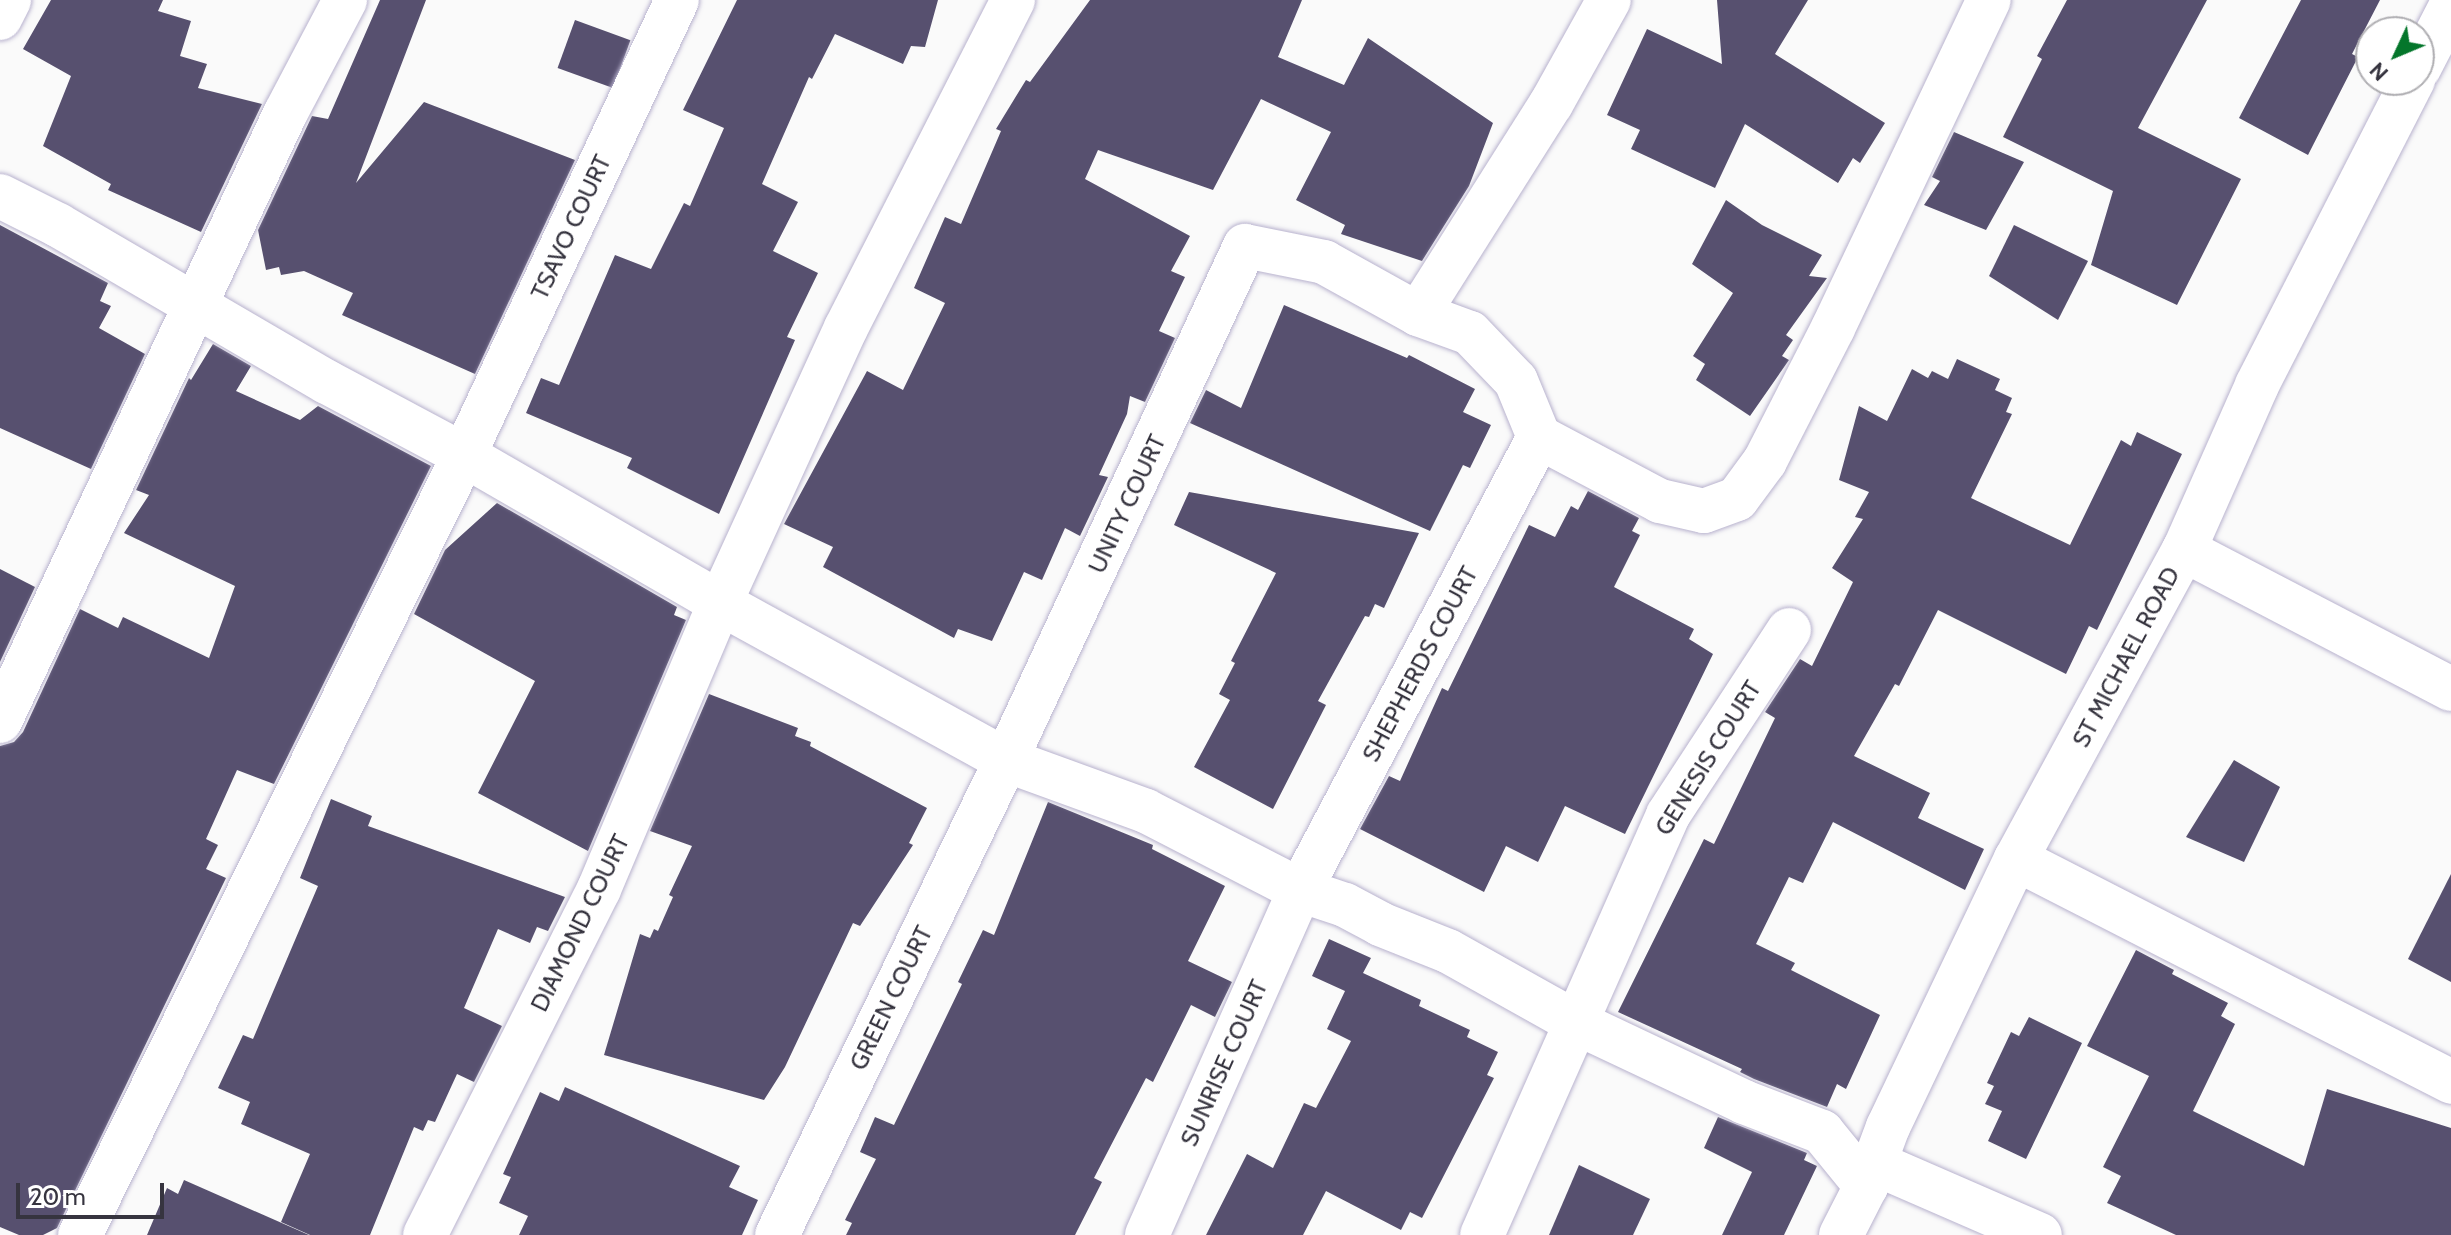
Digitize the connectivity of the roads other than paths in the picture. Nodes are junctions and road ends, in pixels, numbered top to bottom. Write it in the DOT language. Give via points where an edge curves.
graph roads {
  1 [pos="9,0"];
  2 [pos="345,0"];
  3 [pos="677,0"];
  4 [pos="1013,0"];
  5 [pos="1609,0"];
  6 [pos="1989,0"];
  7 [pos="2451,6"];
  8 [pos="0,18"];
  9 [pos="2435,37"];
  10 [pos="2405,96"];
  11 [pos="0,196"];
  12 [pos="194,304"];
  13 [pos="1418,314"];
  14 [pos="1539,437"];
  15 [pos="464,455"];
  16 [pos="2184,550"];
  17 [pos="720,603"];
  18 [pos="1789,630"];
  19 [pos="2451,689"];
  20 [pos="0,721"];
  21 [pos="1006,760"];
  22 [pos="2016,859"];
  23 [pos="1300,890"];
  24 [pos="1575,1022"];
  25 [pos="2451,1082"];
  26 [pos="1869,1174"];
  27 [pos="80,1235"];
  28 [pos="425,1235"];
  29 [pos="777,1235"];
  30 [pos="1147,1235"];
  31 [pos="1482,1235"];
  32 [pos="1841,1235"];
  33 [pos="2040,1235"];
  1 -- 8 [label="street"];
  2 -- 12 [label="street"];
  3 -- 15 [label="street, TSAVO COURT"];
  4 -- 17 [label="street, DIAMOND COURT" via="846,328"];
  5 -- 13 [label="street" via="1551,104"];
  6 -- 14 [label="street" via="1794,406 1765,461 1737,499 1704,511 1660,501"];
  7 -- 9 [label="street"];
  10 -- 16 [label="street, ST MICHAEL ROAD" via="2257,385"];
  11 -- 12 [label="street"];
  12 -- 15 [label="street"];
  12 -- 20 [label="street"];
  13 -- 14 [label="street" via="1470,333 1479,342 1516,381"];
  13 -- 21 [label="street, UNITY COURT" via="1324,262 1245,246"];
  14 -- 23 [label="street, SHEPHERDS COURT"];
  15 -- 17 [label="street"];
  15 -- 27 [label="street, TSAVO COURT"];
  16 -- 19 [label="street"];
  16 -- 22 [label="street, ST MICHAEL ROAD"];
  17 -- 21 [label="street"];
  17 -- 28 [label="street, DIAMOND COURT" via="599,889"];
  18 -- 24 [label="street, GENESIS COURT" via="1668,815"];
  21 -- 23 [label="street" via="1146,811"];
  21 -- 29 [label="street, GREEN COURT"];
  22 -- 25 [label="street"];
  22 -- 26 [label="street, ST MICHAEL ROAD"];
  23 -- 24 [label="street" via="1448,951"];
  23 -- 30 [label="street, SUNRISE COURT"];
  24 -- 26 [label="street" via="1744,1102 1822,1132"];
  24 -- 31 [label="street, GENESIS COURT"];
  26 -- 32 [label="street, ST MICHAEL ROAD"];
  26 -- 33 [label="street"];
}
